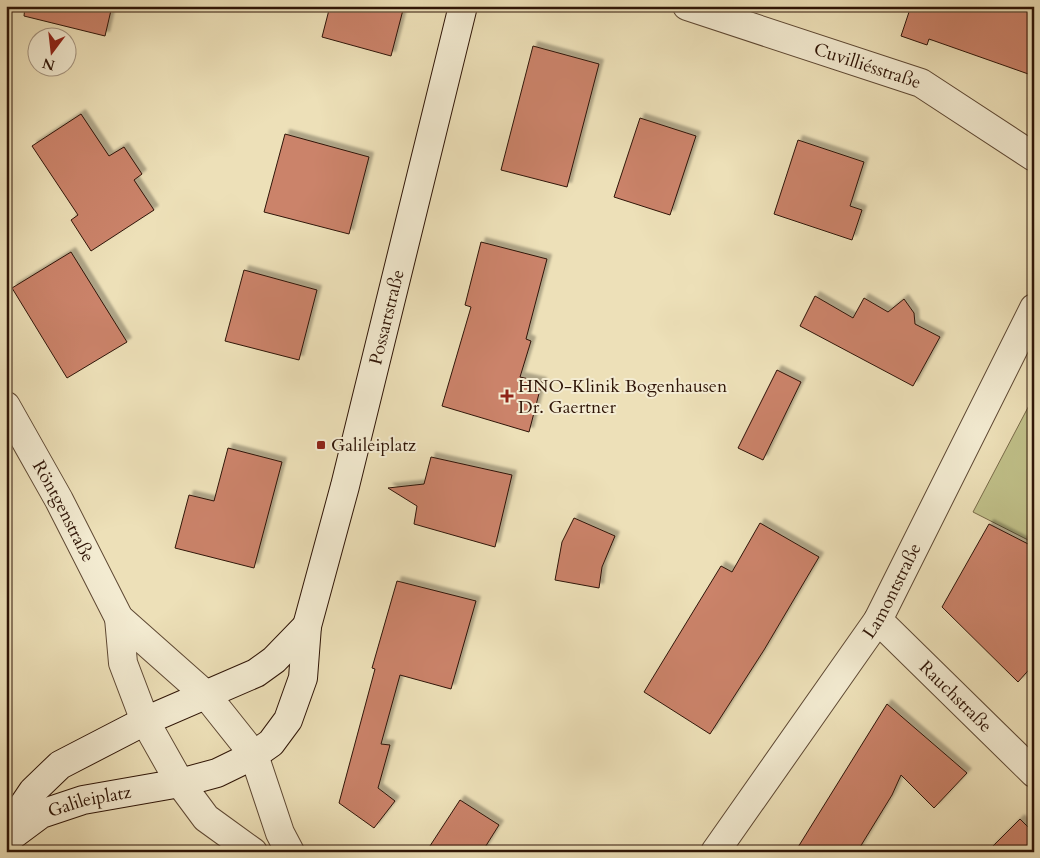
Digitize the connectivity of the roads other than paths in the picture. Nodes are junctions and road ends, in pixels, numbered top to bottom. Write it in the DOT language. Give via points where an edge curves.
graph roads {
  1 [pos="463,6"];
  2 [pos="687,6"];
  3 [pos="1034,157"];
  4 [pos="1034,308"];
  5 [pos="6,406"];
  6 [pos="119,618"];
  7 [pos="878,620"];
  8 [pos="307,626"];
  9 [pos="207,696"];
  10 [pos="145,721"];
  11 [pos="254,755"];
  12 [pos="1034,773"];
  13 [pos="180,783"];
  14 [pos="6,831"];
  15 [pos="6,840"];
  16 [pos="253,852"];
  17 [pos="290,852"];
  18 [pos="715,852"];
  1 -- 8 [label="street, Possartstraße"];
  2 -- 3 [label="street, Cuvilliésstraße" via="921,83"];
  4 -- 7 [label="street, Lamontstraße"];
  5 -- 6 [label="street, Röntgenstraße" via="59,500"];
  6 -- 9 [label="street, Röntgenstraße"];
  6 -- 10 [label="street, Röntgenstraße" via="123,663"];
  7 -- 12 [label="street, Rauchstraße"];
  7 -- 18 [label="street, Lamontstraße"];
  8 -- 9 [label="street, Galileiplatz" via="274,660 256,673"];
  8 -- 11 [label="street, Galileiplatz" via="303,678 288,720 272,743"];
  9 -- 10 [label="street, Galileiplatz"];
  9 -- 11 [label="street"];
  10 -- 13 [label="street"];
  10 -- 14 [label="street, Galileiplatz" via="60,765 33,792"];
  11 -- 13 [label="street, Galileiplatz" via="217,773"];
  11 -- 17 [label="street" via="280,833"];
  13 -- 15 [label="street, Galileiplatz" via="82,800 56,808 41,814"];
  13 -- 16 [label="street" via="206,818"];
}
